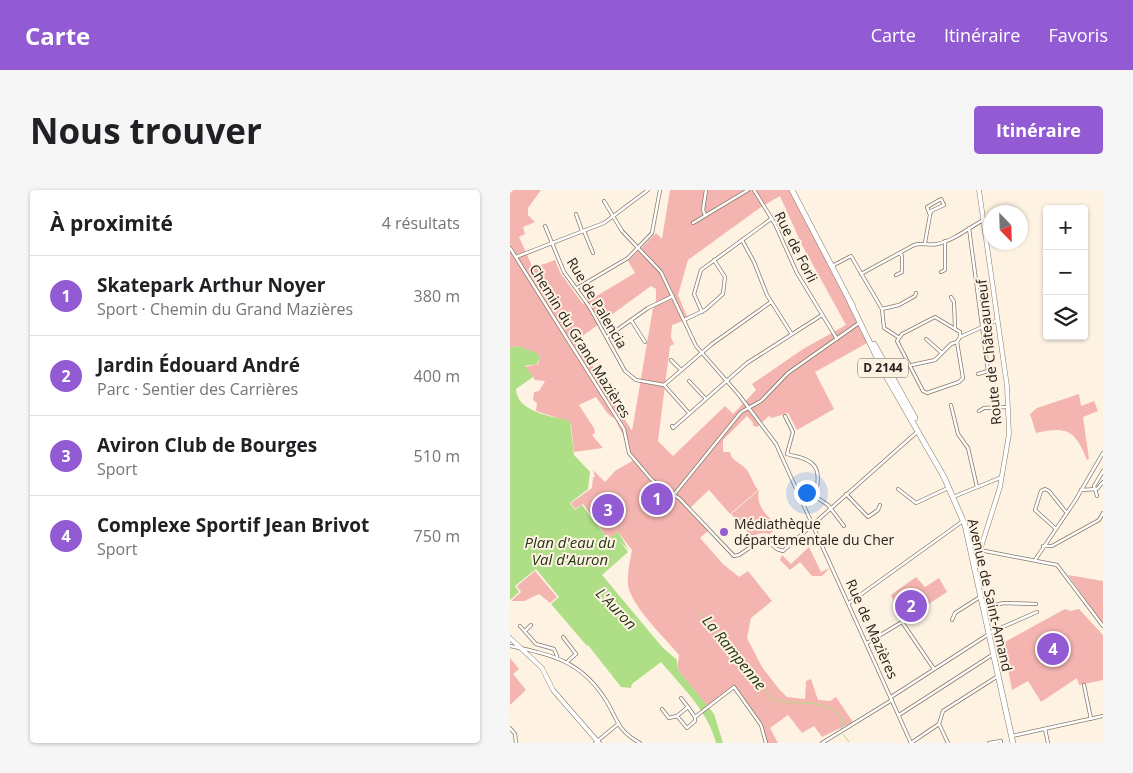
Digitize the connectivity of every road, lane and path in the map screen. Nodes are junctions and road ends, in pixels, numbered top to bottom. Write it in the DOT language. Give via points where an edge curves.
graph roads {
  1 [pos="660,190"];
  2 [pos="706,190"];
  3 [pos="748,190"];
  4 [pos="754,190"];
  5 [pos="792,190"];
  6 [pos="979,190"];
  7 [pos="646,191"];
  8 [pos="604,201"];
  9 [pos="576,214"];
  10 [pos="983,214"];
  11 [pos="705,215"];
  12 [pos="930,215"];
  13 [pos="613,217"];
  14 [pos="772,219"];
  15 [pos="983,221"];
  16 [pos="693,223"];
  17 [pos="545,226"];
  18 [pos="969,228"];
  19 [pos="583,231"];
  20 [pos="742,240"];
  21 [pos="945,241"];
  22 [pos="552,243"];
  23 [pos="925,243"];
  24 [pos="638,247"];
  25 [pos="510,248"];
  26 [pos="988,250"];
  27 [pos="594,253"];
  28 [pos="900,253"];
  29 [pos="516,257"];
  30 [pos="714,260"];
  31 [pos="832,266"];
  32 [pos="941,272"];
  33 [pos="861,274"];
  34 [pos="896,275"];
  35 [pos="577,288"];
  36 [pos="916,292"];
  37 [pos="672,296"];
  38 [pos="951,297"];
  39 [pos="771,302"];
  40 [pos="882,309"];
  41 [pos="702,312"];
  42 [pos="822,315"];
  43 [pos="632,320"];
  44 [pos="998,320"];
  45 [pos="684,321"];
  46 [pos="862,325"];
  47 [pos="955,327"];
  48 [pos="982,328"];
  49 [pos="791,333"];
  50 [pos="607,337"];
  51 [pos="898,337"];
  52 [pos="960,337"];
  53 [pos="837,339"];
  54 [pos="926,339"];
  55 [pos="645,342"];
  56 [pos="957,342"];
  57 [pos="702,353"];
  58 [pos="942,353"];
  59 [pos="671,360"];
  60 [pos="911,365"];
  61 [pos="681,370"];
  62 [pos="978,374"];
  63 [pos="726,380"];
  64 [pos="689,381"];
  65 [pos="664,385"];
  66 [pos="705,398"];
  67 [pos="951,405"];
  68 [pos="749,407"];
  69 [pos="1008,407"];
  70 [pos="979,411"];
  71 [pos="689,413"];
  72 [pos="785,416"];
  73 [pos="672,426"];
  74 [pos="919,430"];
  75 [pos="787,453"];
  76 [pos="1103,453"];
  77 [pos="782,455"];
  78 [pos="1103,471"];
  79 [pos="1002,477"];
  80 [pos="1103,482"];
  81 [pos="977,487"];
  82 [pos="949,488"];
  83 [pos="898,489"];
  84 [pos="1081,490"];
  85 [pos="1094,490"];
  86 [pos="674,494"];
  87 [pos="846,494"];
  88 [pos="1097,496"];
  89 [pos="953,497"];
  90 [pos="880,505"];
  91 [pos="830,508"];
  92 [pos="1066,512"];
  93 [pos="1103,513"];
  94 [pos="963,521"];
  95 [pos="813,524"];
  96 [pos="844,526"];
  97 [pos="1055,528"];
  98 [pos="1043,546"];
  99 [pos="980,550"];
  100 [pos="971,551"];
  101 [pos="1040,552"];
  102 [pos="1035,560"];
  103 [pos="1040,561"];
  104 [pos="974,569"];
  105 [pos="980,597"];
  106 [pos="849,603"];
  107 [pos="1036,604"];
  108 [pos="983,607"];
  109 [pos="1037,612"];
  110 [pos="952,620"];
  111 [pos="531,625"];
  112 [pos="520,626"];
  113 [pos="1103,626"];
  114 [pos="524,631"];
  115 [pos="989,633"];
  116 [pos="563,637"];
  117 [pos="510,638"];
  118 [pos="867,643"];
  119 [pos="510,646"];
  120 [pos="521,648"];
  121 [pos="993,654"];
  122 [pos="557,656"];
  123 [pos="568,662"];
  124 [pos="934,669"];
  125 [pos="998,676"];
  126 [pos="1084,685"];
  127 [pos="681,698"];
  128 [pos="891,698"];
  129 [pos="688,707"];
  130 [pos="662,710"];
  131 [pos="899,715"];
  132 [pos="677,716"];
  133 [pos="696,716"];
  134 [pos="1103,716"];
  135 [pos="1091,719"];
  136 [pos="618,724"];
  137 [pos="939,724"];
  138 [pos="510,728"];
  139 [pos="1045,729"];
  140 [pos="1012,736"];
  141 [pos="597,742"];
  142 [pos="516,743"];
  143 [pos="640,743"];
  144 [pos="766,743"];
  145 [pos="822,743"];
  146 [pos="911,743"];
  147 [pos="948,743"];
  148 [pos="989,743"];
  149 [pos="1001,743"];
  150 [pos="1013,743"];
  151 [pos="1048,743"];
  1 -- 24 [label="street" via="653,231"];
  2 -- 11 [label="street"];
  3 -- 11 [label="street"];
  4 -- 14 [label="street, Rue de Forli"];
  5 -- 31 [label="main road, Avenue de Saint-Amand / D 2144"];
  6 -- 10 [label="main road, Route de Châteauneuf"];
  7 -- 13 [label="street"];
  8 -- 13 [label="street, Rue de Mazières"];
  9 -- 19 [label="street"];
  11 -- 16 [label="street"];
  12 -- 12 [label="street" via="927,207 940,199 944,204"];
  12 -- 23 [label="street"];
  13 -- 19 [label="street"];
  13 -- 24 [label="street, Rue de Mazières"];
  14 -- 20 [label="street"];
  14 -- 42 [label="street, Rue de Forli" via="790,262"];
  15 -- 18 [label="street"];
  17 -- 22 [label="street, Rue de Palencia"];
  18 -- 21 [label="street"];
  18 -- 48 [label="street"];
  19 -- 22 [label="street"];
  19 -- 27 [label="street"];
  20 -- 30 [label="street"];
  20 -- 39 [label="street"];
  21 -- 23 [label="street"];
  21 -- 32 [label="street" via="946,270"];
  22 -- 29 [label="street"];
  22 -- 35 [label="street, Rue de Palencia" via="564,272"];
  23 -- 28 [label="street"];
  24 -- 35 [label="street" via="626,259"];
  24 -- 37 [label="street, Rue de Mazières" via="661,272"];
  25 -- 29 [label="street, Chemin du Grand Mazières"];
  26 -- 44 [label="main road, Route de Châteauneuf"];
  28 -- 33 [label="street"];
  28 -- 34 [label="street" via="902,272"];
  29 -- 86 [label="street, Chemin du Grand Mazières" via="624,429 629,453 644,472 672,497"];
  30 -- 41 [label="street" via="701,270 695,292"];
  30 -- 41 [label="street" via="725,276 725,290"];
  31 -- 33 [label="street" via="851,256"];
  31 -- 46 [label="main road, Avenue de Saint-Amand / D 2144"];
  33 -- 40 [label="street"];
  35 -- 50 [label="street, Rue de Palencia"];
  36 -- 40 [label="street" via="915,296 899,305"];
  37 -- 43 [label="street" via="650,306"];
  37 -- 45 [label="street, Rue de Mazières"];
  38 -- 47 [label="street"];
  39 -- 49 [label="street"];
  39 -- 57 [label="street"];
  40 -- 51 [label="street" via="884,328"];
  41 -- 45 [label="street"];
  42 -- 49 [label="street"];
  42 -- 53 [label="street, Rue de Forli"];
  43 -- 50 [label="street"];
  43 -- 55 [label="street"];
  44 -- 48 [label="street"];
  44 -- 69 [label="main road, Route de Châteauneuf"];
  45 -- 57 [label="street, Rue de Mazières"];
  46 -- 53 [label="street"];
  46 -- 74 [label="main road, Avenue de Saint-Amand / D 2144"];
  47 -- 51 [label="street" via="935,317"];
  47 -- 52 [label="street"];
  48 -- 52 [label="street"];
  48 -- 62 [label="street" via="988,371"];
  49 -- 63 [label="street"];
  50 -- 65 [label="street, Rue de Palencia" via="627,374 636,380"];
  51 -- 60 [label="street" via="899,348"];
  52 -- 56 [label="street"];
  53 -- 68 [label="street" via="788,373 760,401"];
  54 -- 58 [label="street"];
  56 -- 58 [label="street"];
  56 -- 60 [label="street" via="963,378 960,382 927,393"];
  57 -- 61 [label="street"];
  57 -- 63 [label="street, Rue de Mazières"];
  58 -- 60 [label="street" via="927,364"];
  59 -- 61 [label="street"];
  61 -- 65 [label="street"];
  63 -- 66 [label="street"];
  63 -- 68 [label="street, Rue de Mazières"];
  64 -- 66 [label="street"];
  65 -- 71 [label="street"];
  66 -- 71 [label="street"];
  67 -- 81 [label="street" via="958,434 968,448"];
  68 -- 77 [label="street, Rue de Mazières"];
  68 -- 86 [label="street" via="733,420"];
  69 -- 70 [label="street"];
  69 -- 79 [label="main road, Route de Châteauneuf"];
  71 -- 73 [label="street" via="674,428"];
  72 -- 75 [label="street" via="793,432"];
  74 -- 82 [label="main road, Avenue de Saint-Amand / D 2144"];
  74 -- 87 [label="street"];
  75 -- 77 [label="street"];
  75 -- 91 [label="street" via="804,458 815,468 819,482 816,498"];
  76 -- 84 [label="street"];
  77 -- 95 [label="street, Rue de Mazières"];
  78 -- 85 [label="street"];
  79 -- 81 [label="street"];
  79 -- 99 [label="main road, Route de Châteauneuf"];
  80 -- 85 [label="street"];
  81 -- 89 [label="street"];
  82 -- 83 [label="street" via="916,503"];
  82 -- 89 [label="main road, Avenue de Saint-Amand / D 2144"];
  84 -- 85 [label="street"];
  84 -- 92 [label="street"];
  85 -- 88 [label="street"];
  86 -- 95 [label="street, Chemin du Grand Mazières" via="736,556 764,538 783,551"];
  87 -- 90 [label="street" via="868,517"];
  87 -- 91 [label="street"];
  89 -- 94 [label="main road, Avenue de Saint-Amand / D 2144"];
  91 -- 95 [label="street"];
  91 -- 96 [label="street"];
  92 -- 97 [label="street"];
  92 -- 97 [label="street" via="1050,491 1045,488 1041,491 1035,510"];
  93 -- 98 [label="street" via="1099,520 1052,546"];
  94 -- 100 [label="main road, Avenue de Saint-Amand / D 2144"];
  94 -- 106 [label="street"];
  95 -- 106 [label="street, Rue de Mazières"];
  97 -- 98 [label="street"];
  98 -- 101 [label="street"];
  99 -- 100 [label="street"];
  99 -- 102 [label="street"];
  99 -- 104 [label="main road, Route de Châteauneuf"];
  100 -- 104 [label="main road, Avenue de Saint-Amand / D 2144"];
  101 -- 102 [label="street"];
  101 -- 103 [label="street"];
  102 -- 103 [label="street"];
  103 -- 113 [label="street" via="1059,566"];
  104 -- 105 [label="main road, Avenue de Saint-Amand"];
  105 -- 108 [label="main road, Avenue de Saint-Amand"];
  105 -- 110 [label="street" via="954,613"];
  106 -- 118 [label="street, Rue de Mazières"];
  107 -- 108 [label="street" via="1004,603"];
  108 -- 115 [label="main road, Avenue de Saint-Amand"];
  109 -- 115 [label="street"];
  111 -- 114 [label="street"];
  112 -- 114 [label="street"];
  114 -- 122 [label="street" via="536,644 554,649"];
  115 -- 121 [label="main road, Avenue de Saint-Amand"];
  115 -- 124 [label="street"];
  116 -- 123 [label="street" via="576,654"];
  117 -- 120 [label="main road"];
  118 -- 124 [label="street" via="902,622"];
  118 -- 128 [label="street, Rue de Mazières"];
  119 -- 120 [label="street"];
  120 -- 122 [label="street"];
  120 -- 141 [label="main road" via="546,674 553,690"];
  121 -- 125 [label="main road, Avenue de Saint-Amand"];
  121 -- 131 [label="street"];
  122 -- 123 [label="street"];
  123 -- 136 [label="street" via="602,694"];
  124 -- 128 [label="street"];
  125 -- 137 [label="street" via="943,711"];
  125 -- 140 [label="main road, Avenue de Saint-Amand"];
  126 -- 135 [label="street"];
  127 -- 129 [label="street"];
  128 -- 131 [label="street, Rue de Mazières"];
  128 -- 145 [label="street"];
  129 -- 132 [label="street"];
  129 -- 133 [label="street"];
  130 -- 132 [label="street" via="669,718"];
  131 -- 146 [label="street, Rue de Mazières"];
  132 -- 133 [label="street" via="687,728"];
  133 -- 144 [label="street" via="734,687 761,725"];
  134 -- 135 [label="street"];
  135 -- 139 [label="street"];
  136 -- 141 [label="street"];
  136 -- 143 [label="street" via="625,734"];
  137 -- 146 [label="street"];
  137 -- 147 [label="street"];
  138 -- 142 [label="street"];
  139 -- 140 [label="street"];
  139 -- 151 [label="street"];
  140 -- 150 [label="main road, Avenue de Saint-Amand"];
  148 -- 149 [label="street"];
}
